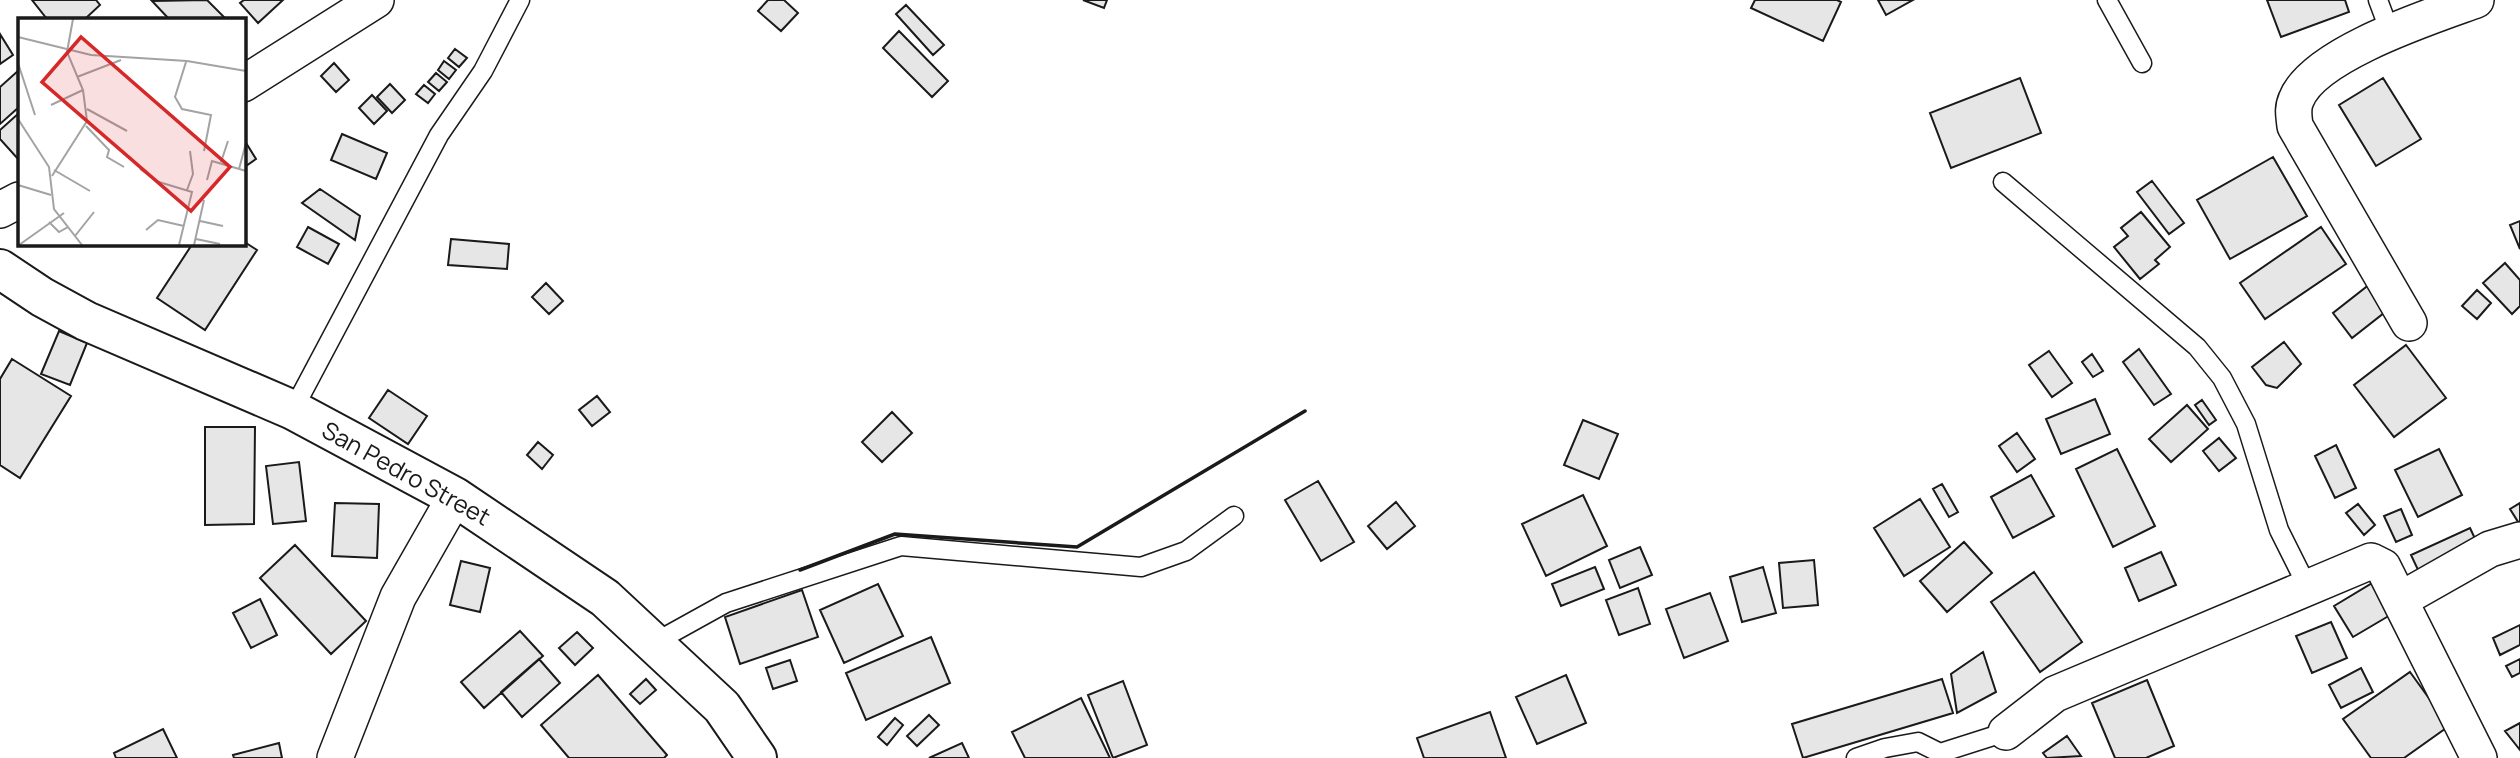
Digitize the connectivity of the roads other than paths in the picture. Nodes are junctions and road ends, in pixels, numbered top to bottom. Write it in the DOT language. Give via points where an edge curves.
graph roads {
  1 [pos="376,0"];
  2 [pos="520,0"];
  3 [pos="2107,0"];
  4 [pos="2476,0"];
  5 [pos="2384,16"];
  6 [pos="2142,63"];
  7 [pos="245,83"];
  8 [pos="2003,182"];
  9 [pos="18,201"];
  10 [pos="0,210"];
  11 [pos="0,269"];
  12 [pos="2409,323"];
  13 [pos="293,410"];
  14 [pos="455,496"];
  15 [pos="1234,516"];
  16 [pos="2520,540"];
  17 [pos="2307,586"];
  18 [pos="2400,600"];
  19 [pos="652,644"];
  20 [pos="2006,732"];
  21 [pos="335,758"];
  22 [pos="757,758"];
  23 [pos="1857,758"];
  24 [pos="2479,758"];
  1 -- 7 [label="street"];
  2 -- 13 [label="lane" via="483,71 439,135"];
  3 -- 6 [label="lane"];
  4 -- 5 [label="street"];
  5 -- 12 [label="street" via="2296,97 2293,111 2295,126"];
  8 -- 17 [label="lane" via="2197,347 2222,378 2246,424 2279,530"];
  9 -- 10 [label="street"];
  11 -- 13 [label="street, San Pedro Street" via="86,321"];
  13 -- 14 [label="street, San Pedro Street"];
  14 -- 19 [label="street, San Pedro Street" via="605,598"];
  14 -- 21 [label="street" via="398,597"];
  15 -- 19 [label="lane" via="1186,551 1141,566 901,546 726,603"];
  16 -- 18 [label="street" via="2490,549"];
  17 -- 18 [label="street" via="2371,561 2383,567"];
  17 -- 20 [label="street" via="2055,694"];
  18 -- 24 [label="street"];
  19 -- 22 [label="street, San Pedro Street" via="722,707"];
  20 -- 23 [label="lane" via="1940,753 1918,742"];
}
